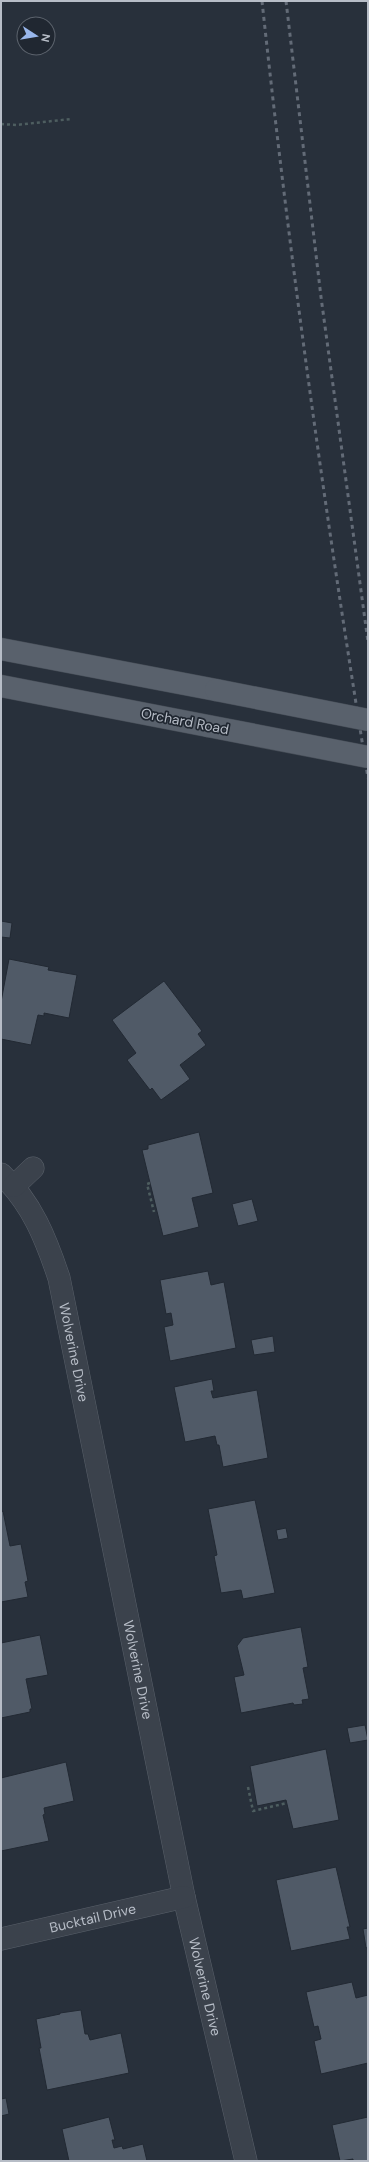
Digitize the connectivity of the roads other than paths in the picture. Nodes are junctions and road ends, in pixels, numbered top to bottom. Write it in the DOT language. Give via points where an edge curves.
graph roads {
  1 [pos="1,649"];
  2 [pos="1,686"];
  3 [pos="368,720"];
  4 [pos="368,757"];
  5 [pos="33,1168"];
  6 [pos="8,1180"];
  7 [pos="184,1896"];
  8 [pos="1,1938"];
  9 [pos="246,2161"];
  1 -- 3 [label="main road, bridge"];
  2 -- 4 [label="main road, Orchard Road, bridge"];
  5 -- 6 [label="street, Wolverine Drive"];
  6 -- 7 [label="street, Wolverine Drive" via="43,1232 60,1278"];
  7 -- 8 [label="street, Bucktail Drive"];
  7 -- 9 [label="street, Wolverine Drive"];
}
